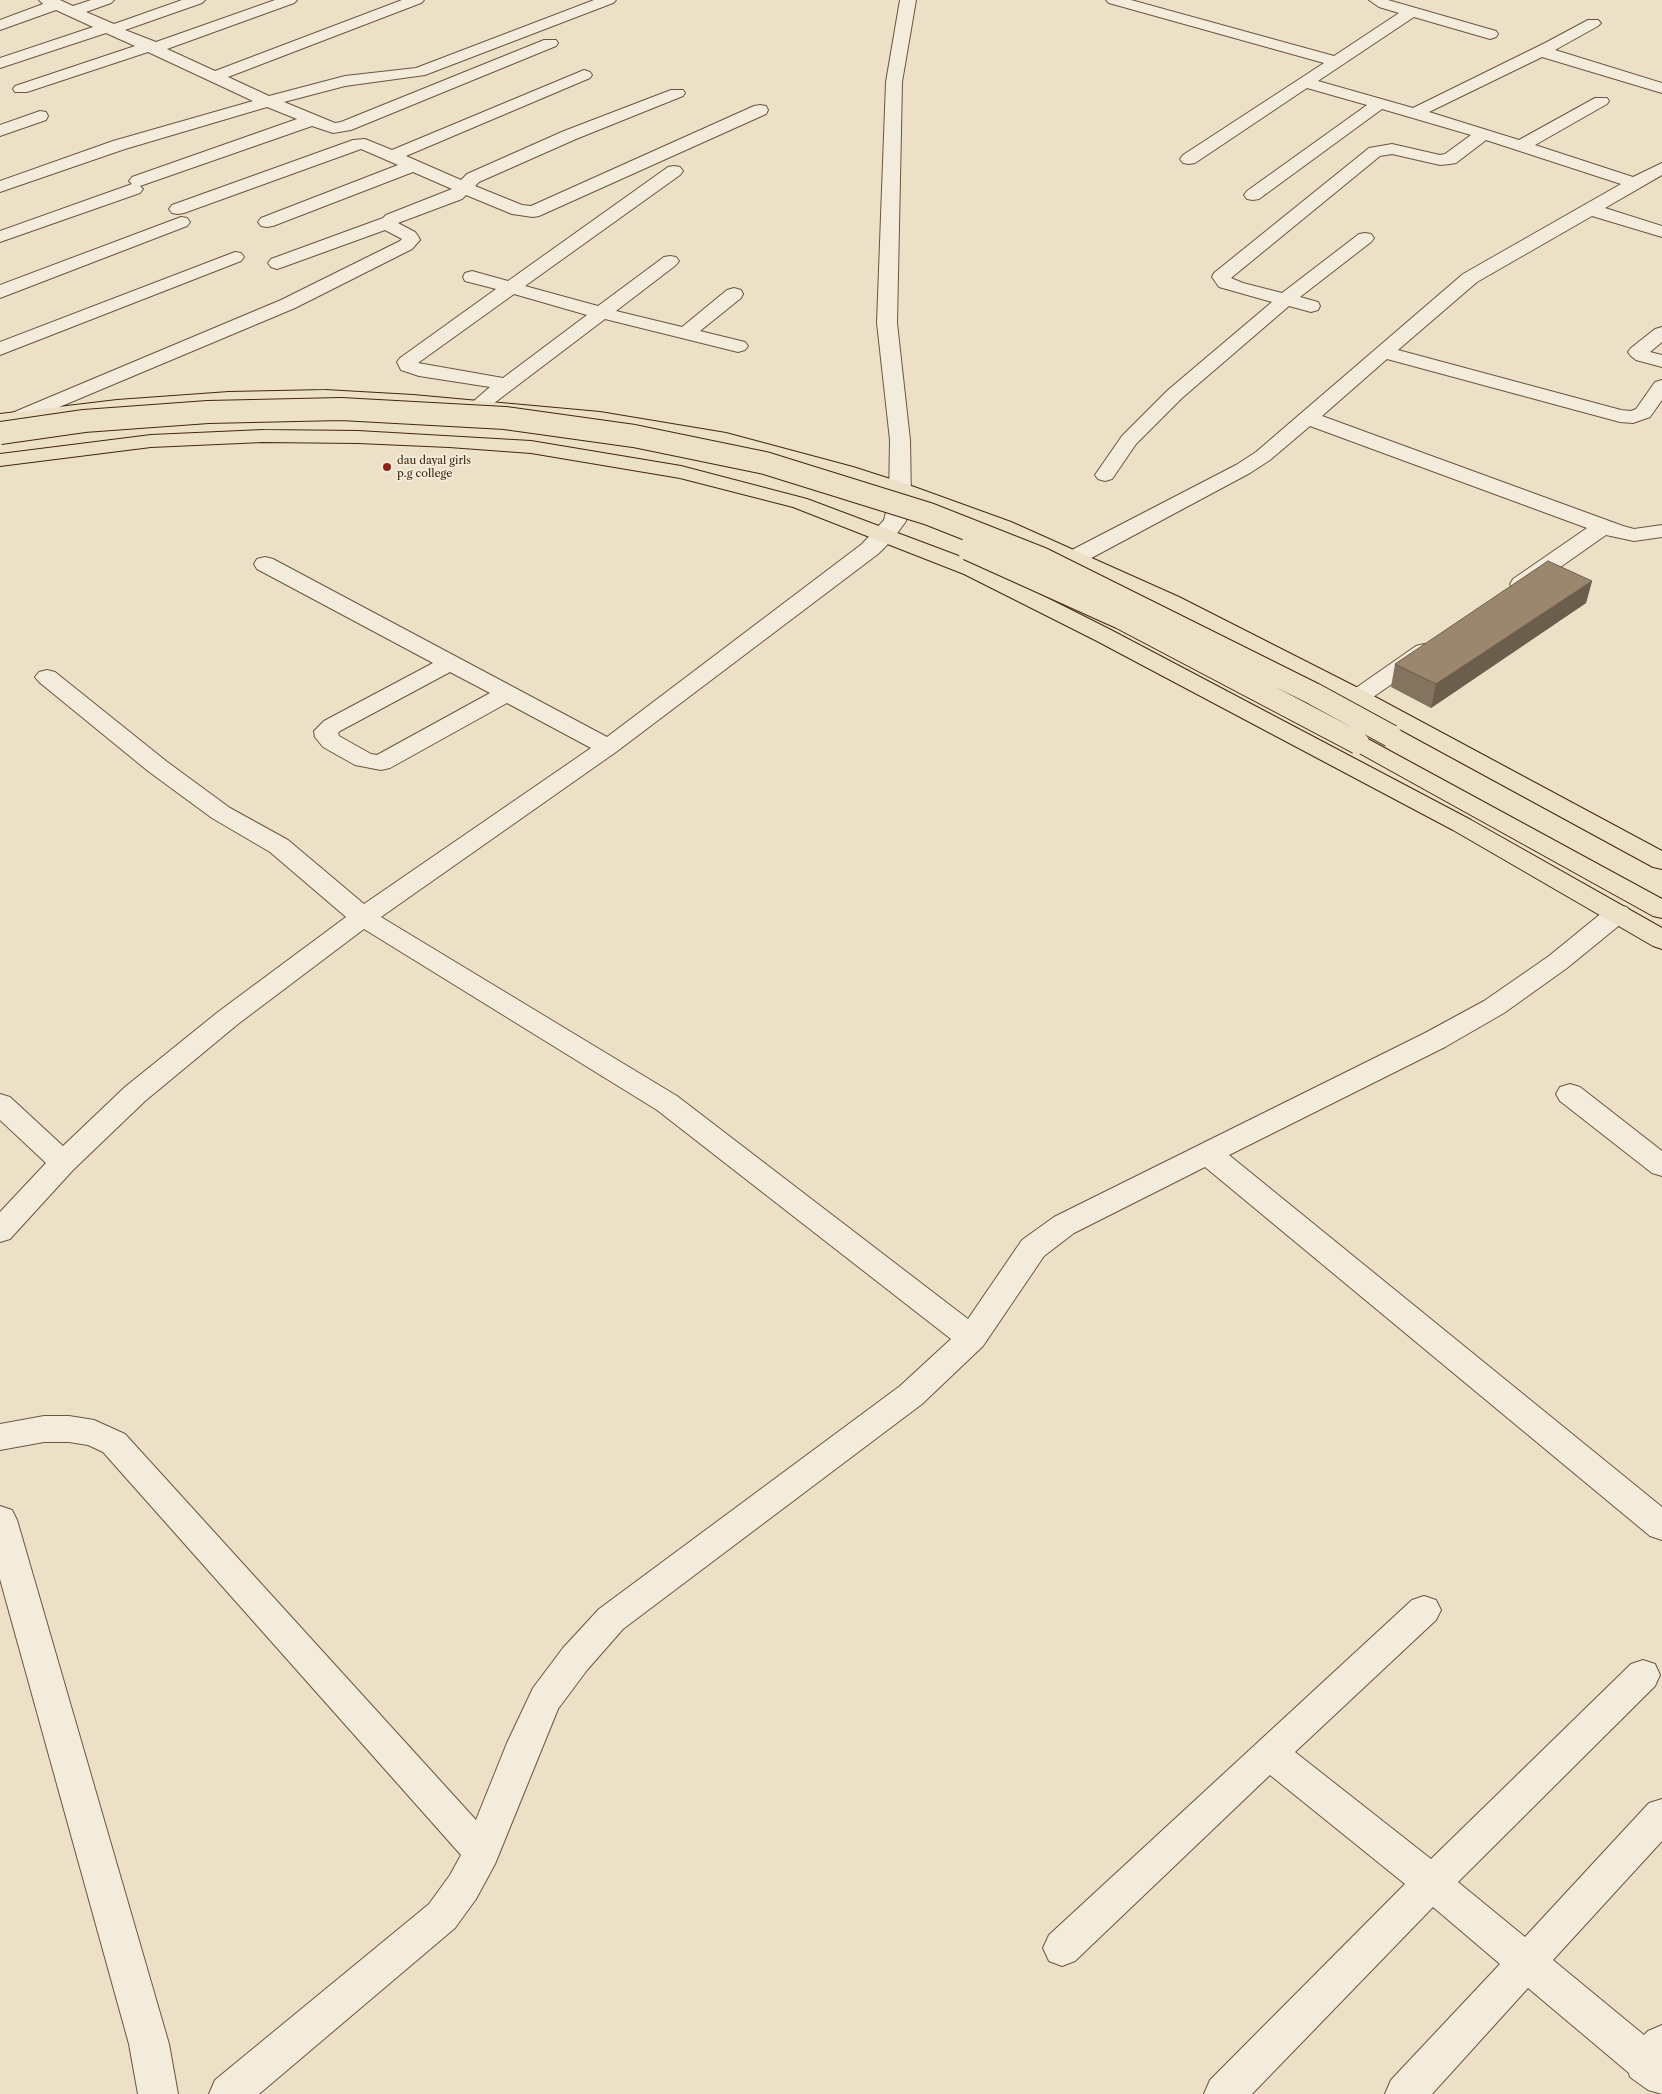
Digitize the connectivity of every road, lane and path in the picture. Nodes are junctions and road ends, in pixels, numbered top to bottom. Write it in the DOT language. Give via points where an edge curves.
graph roads {
  1 [pos="106,0"];
  2 [pos="197,0"];
  3 [pos="289,0"];
  4 [pos="416,0"];
  5 [pos="608,0"];
  6 [pos="908,0"];
  7 [pos="1114,0"];
  8 [pos="1378,0"];
  9 [pos="53,2"];
  10 [pos="74,11"];
  11 [pos="1411,12"];
  12 [pos="1592,22"];
  13 [pos="0,25"];
  14 [pos="111,28"];
  15 [pos="1490,34"];
  16 [pos="550,43"];
  17 [pos="153,47"];
  18 [pos="1540,51"];
  19 [pos="209,58"];
  20 [pos="0,62"];
  21 [pos="1336,62"];
  22 [pos="191,65"];
  23 [pos="410,74"];
  24 [pos="584,75"];
  25 [pos="216,76"];
  26 [pos="1305,82"];
  27 [pos="444,86"];
  28 [pos="1662,88"];
  29 [pos="22,89"];
  30 [pos="677,94"];
  31 [pos="1601,101"];
  32 [pos="269,102"];
  33 [pos="1380,103"];
  34 [pos="760,110"];
  35 [pos="1414,113"];
  36 [pos="40,116"];
  37 [pos="312,120"];
  38 [pos="0,131"];
  39 [pos="1483,134"];
  40 [pos="1520,146"];
  41 [pos="394,155"];
  42 [pos="1189,159"];
  43 [pos="414,165"];
  44 [pos="1662,168"];
  45 [pos="674,171"];
  46 [pos="1634,183"];
  47 [pos="0,187"];
  48 [pos="464,188"];
  49 [pos="1253,195"];
  50 [pos="1589,209"];
  51 [pos="267,222"];
  52 [pos="389,222"];
  53 [pos="1662,232"];
  54 [pos="0,237"];
  55 [pos="1365,238"];
  56 [pos="235,257"];
  57 [pos="670,261"];
  58 [pos="277,263"];
  59 [pos="472,277"];
  60 [pos="512,288"];
  61 [pos="0,292"];
  62 [pos="734,294"];
  63 [pos="1286,299"];
  64 [pos="1311,306"];
  65 [pos="602,313"];
  66 [pos="686,333"];
  67 [pos="1662,333"];
  68 [pos="738,346"];
  69 [pos="0,350"];
  70 [pos="1382,352"];
  71 [pos="1662,361"];
  72 [pos="506,384"];
  73 [pos="1662,386"];
  74 [pos="478,406"];
  75 [pos="1308,418"];
  76 [pos="10,419"];
  77 [pos="0,434"];
  78 [pos="0,450"];
  79 [pos="0,460"];
  80 [pos="1105,475"];
  81 [pos="899,488"];
  82 [pos="1603,527"];
  83 [pos="1662,530"];
  84 [pos="885,534"];
  85 [pos="1074,558"];
  86 [pos="265,564"];
  87 [pos="1505,595"];
  88 [pos="1439,640"];
  89 [pos="451,662"];
  90 [pos="47,677"];
  91 [pos="506,694"];
  92 [pos="1358,698"];
  93 [pos="608,747"];
  94 [pos="1662,861"];
  95 [pos="1662,877"];
  96 [pos="1662,910"];
  97 [pos="1618,913"];
  98 [pos="363,917"];
  99 [pos="1662,940"];
  100 [pos="1570,1094"];
  101 [pos="0,1104"];
  102 [pos="1207,1153"];
  103 [pos="63,1163"];
  104 [pos="1662,1166"];
  105 [pos="0,1231"];
  106 [pos="972,1338"];
  107 [pos="0,1436"];
  108 [pos="0,1520"];
  109 [pos="1662,1526"];
  110 [pos="1424,1610"];
  111 [pos="1643,1675"];
  112 [pos="1269,1753"];
  113 [pos="1662,1815"];
  114 [pos="482,1852"];
  115 [pos="1432,1883"];
  116 [pos="1062,1948"];
  117 [pos="1526,1962"];
  118 [pos="1656,2061"];
  119 [pos="158,2094"];
  120 [pos="229,2094"];
  121 [pos="1224,2094"];
  122 [pos="1405,2094"];
  1 -- 10 [label="street"];
  2 -- 14 [label="street"];
  3 -- 17 [label="street"];
  4 -- 25 [label="street"];
  5 -- 23 [label="street"];
  6 -- 81 [label="street" via="894,82 887,323 900,440"];
  7 -- 21 [label="street"];
  8 -- 11 [label="street"];
  9 -- 10 [label="street"];
  9 -- 13 [label="street"];
  10 -- 14 [label="street"];
  11 -- 15 [label="street"];
  11 -- 21 [label="street"];
  12 -- 18 [label="street"];
  14 -- 17 [label="street"];
  14 -- 20 [label="street"];
  16 -- 27 [label="street"];
  17 -- 22 [label="street"];
  17 -- 29 [label="street"];
  18 -- 28 [label="street"];
  18 -- 35 [label="street"];
  19 -- 22 [label="street"];
  21 -- 26 [label="street"];
  22 -- 25 [label="street"];
  23 -- 27 [label="street"];
  23 -- 32 [label="street" via="332,84"];
  24 -- 41 [label="street"];
  25 -- 32 [label="street"];
  26 -- 33 [label="street"];
  26 -- 42 [label="street"];
  27 -- 37 [label="street" via="339,127"];
  30 -- 48 [label="street" via="570,135 473,178"];
  31 -- 40 [label="street"];
  32 -- 37 [label="street"];
  32 -- 47 [label="street" via="119,146"];
  33 -- 35 [label="street"];
  33 -- 49 [label="street"];
  34 -- 48 [label="street" via="533,212 518,210"];
  35 -- 39 [label="street"];
  36 -- 38 [label="street"];
  37 -- 54 [label="street"];
  39 -- 40 [label="street"];
  39 -- 63 [label="street" via="1450,159 1440,160 1392,149 1376,152 1221,277 1231,285"];
  40 -- 46 [label="street"];
  41 -- 43 [label="street"];
  41 -- 61 [label="street" via="372,145 359,144"];
  43 -- 48 [label="street"];
  43 -- 51 [label="street"];
  44 -- 46 [label="street"];
  45 -- 60 [label="street"];
  46 -- 50 [label="street"];
  48 -- 52 [label="street" via="456,195"];
  50 -- 53 [label="street"];
  50 -- 70 [label="street" via="1470,278"];
  52 -- 58 [label="street"];
  52 -- 76 [label="street" via="409,236 411,240 406,245 288,304"];
  55 -- 63 [label="street"];
  56 -- 69 [label="street"];
  57 -- 65 [label="street"];
  59 -- 60 [label="street"];
  60 -- 65 [label="street"];
  60 -- 72 [label="street" via="406,362 420,370"];
  62 -- 66 [label="street"];
  63 -- 64 [label="street"];
  63 -- 80 [label="street" via="1175,394 1129,440"];
  65 -- 66 [label="street"];
  65 -- 72 [label="street"];
  66 -- 68 [label="street"];
  67 -- 71 [label="street" via="1638,352"];
  70 -- 73 [label="street" via="1620,416 1643,414"];
  70 -- 75 [label="street"];
  72 -- 74 [label="street"];
  74 -- 76 [label="main road" via="325,396 229,398 117,406"];
  74 -- 81 [label="main road" via="600,418 726,438"];
  75 -- 82 [label="street"];
  75 -- 85 [label="street" via="1243,469"];
  77 -- 95 [label="main road, bridge" via="84,421 208,412 341,409 505,418 634,436 765,463 929,514 1043,559 1314,694"];
  78 -- 96 [label="main road, bridge" via="147,433 261,426 440,428 532,436 633,452 750,477 857,507 979,553 1121,618 1358,743"];
  79 -- 84 [label="main road" via="151,441 263,436 358,437 531,447 681,472 800,503"];
  81 -- 84 [label="street" via="895,521"];
  81 -- 85 [label="main road"];
  82 -- 83 [label="street" via="1634,535"];
  82 -- 87 [label="street"];
  84 -- 93 [label="street" via="870,549"];
  84 -- 97 [label="main road" via="972,569 1103,635 1462,825"];
  85 -- 92 [label="main road" via="1171,602"];
  86 -- 89 [label="street"];
  88 -- 92 [label="street"];
  89 -- 91 [label="street"];
  89 -- 91 [label="street" via="332,726 326,731 327,737 364,760 381,763"];
  90 -- 98 [label="street" via="195,794 279,846"];
  91 -- 93 [label="street"];
  92 -- 94 [label="main road"];
  93 -- 98 [label="street"];
  97 -- 99 [label="main road"];
  97 -- 102 [label="street" via="1550,968 1494,1007 1435,1040"];
  98 -- 103 [label="street" via="221,1024 135,1094"];
  98 -- 106 [label="street" via="667,1103"];
  100 -- 104 [label="street"];
  101 -- 103 [label="street"];
  102 -- 106 [label="street" via="1064,1225 1033,1248"];
  102 -- 109 [label="street"];
  103 -- 105 [label="street"];
  106 -- 114 [label="street" via="911,1395 611,1619 545,1699"];
  107 -- 114 [label="street" via="69,1430 94,1433 114,1444"];
  108 -- 119 [label="street" via="149,2044"];
  110 -- 112 [label="street"];
  111 -- 115 [label="street"];
  112 -- 115 [label="street"];
  112 -- 116 [label="street"];
  113 -- 117 [label="street"];
  114 -- 120 [label="street" via="464,1887 442,1916"];
  115 -- 117 [label="street"];
  115 -- 121 [label="street"];
  117 -- 118 [label="street"];
  117 -- 122 [label="street"];
}
